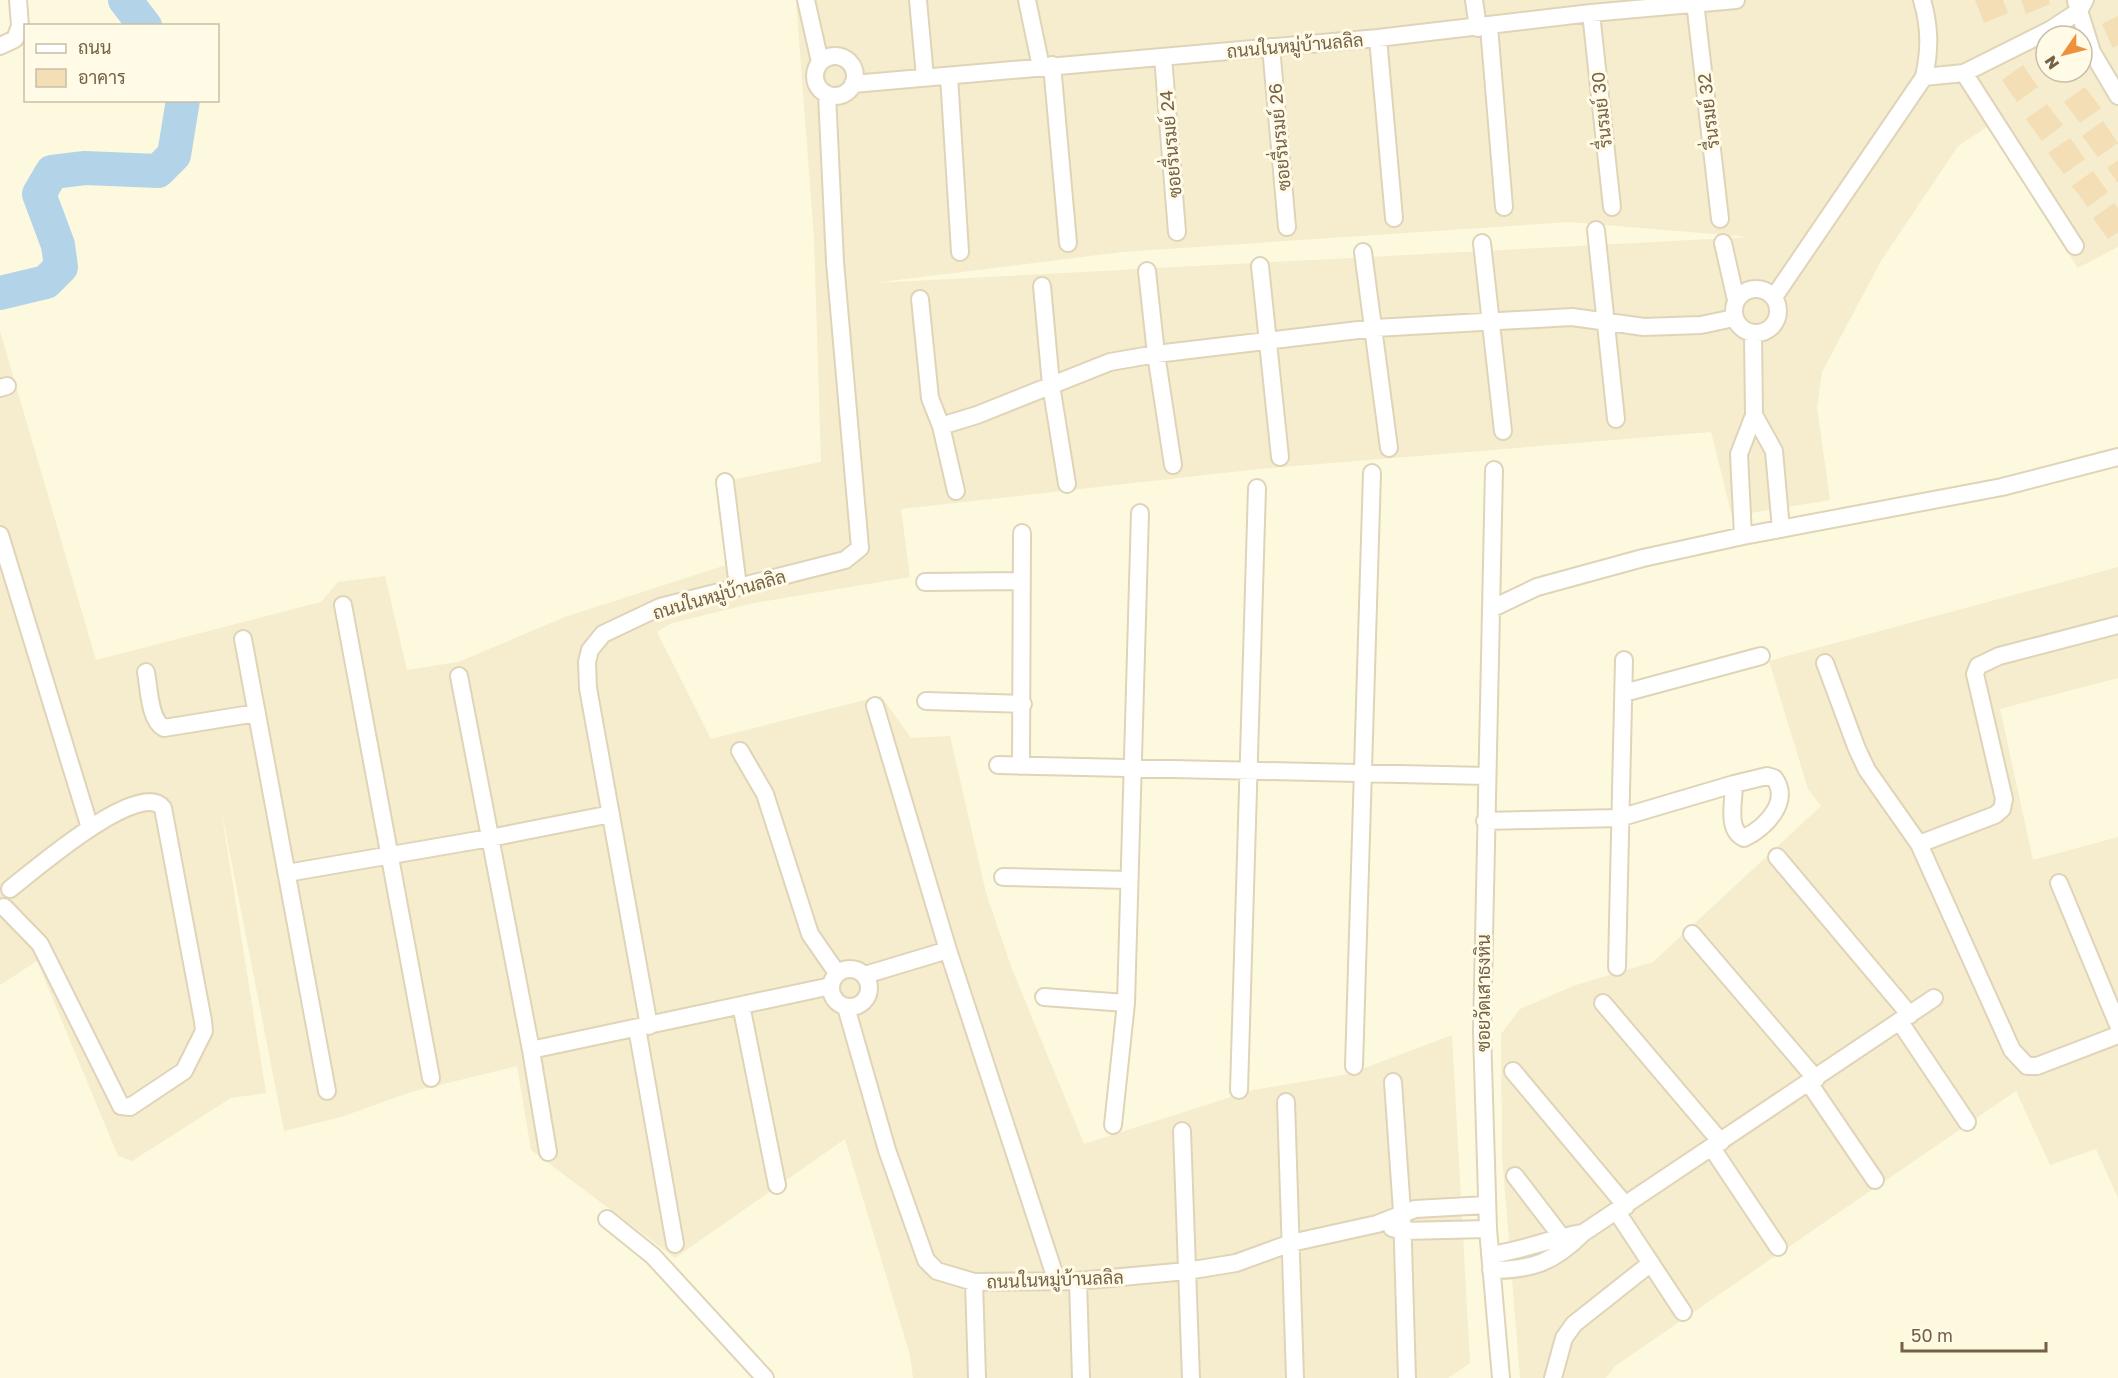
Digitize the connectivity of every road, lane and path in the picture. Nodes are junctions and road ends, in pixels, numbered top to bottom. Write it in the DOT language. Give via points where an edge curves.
graph roads {
  1 [pos="18,0"];
  2 [pos="806,0"];
  3 [pos="918,0"];
  4 [pos="1027,0"];
  5 [pos="1474,0"];
  6 [pos="1736,0"];
  7 [pos="1922,0"];
  8 [pos="1695,2"];
  9 [pos="2080,4"];
  10 [pos="1591,13"];
  11 [pos="1484,28"];
  12 [pos="1378,38"];
  13 [pos="0,45"];
  14 [pos="1271,46"];
  15 [pos="1162,57"];
  16 [pos="820,62"];
  17 [pos="1046,66"];
  18 [pos="1964,73"];
  19 [pos="949,76"];
  20 [pos="1924,77"];
  21 [pos="925,78"];
  22 [pos="853,84"];
  23 [pos="827,94"];
  24 [pos="2118,96"];
  25 [pos="1504,207"];
  26 [pos="1612,207"];
  27 [pos="1394,218"];
  28 [pos="1720,219"];
  29 [pos="1287,228"];
  30 [pos="1596,230"];
  31 [pos="1177,231"];
  32 [pos="1068,243"];
  33 [pos="1482,243"];
  34 [pos="1723,243"];
  35 [pos="2075,246"];
  36 [pos="960,252"];
  37 [pos="1363,252"];
  38 [pos="1260,266"];
  39 [pos="1147,271"];
  40 [pos="1042,286"];
  41 [pos="1774,297"];
  42 [pos="920,299"];
  43 [pos="1736,300"];
  44 [pos="1734,318"];
  45 [pos="1490,321"];
  46 [pos="1605,324"];
  47 [pos="1375,328"];
  48 [pos="1754,334"];
  49 [pos="1270,342"];
  50 [pos="1156,354"];
  51 [pos="1052,385"];
  52 [pos="1754,415"];
  53 [pos="1616,419"];
  54 [pos="942,426"];
  55 [pos="1503,431"];
  56 [pos="1389,448"];
  57 [pos="1280,457"];
  58 [pos="2118,457"];
  59 [pos="1173,465"];
  60 [pos="1494,470"];
  61 [pos="1372,473"];
  62 [pos="725,482"];
  63 [pos="1067,484"];
  64 [pos="1257,489"];
  65 [pos="956,490"];
  66 [pos="1140,513"];
  67 [pos="1780,529"];
  68 [pos="1022,532"];
  69 [pos="0,535"];
  70 [pos="1743,536"];
  71 [pos="1021,581"];
  72 [pos="925,582"];
  73 [pos="738,587"];
  74 [pos="343,605"];
  75 [pos="1493,608"];
  76 [pos="2118,625"];
  77 [pos="243,639"];
  78 [pos="1761,656"];
  79 [pos="1624,660"];
  80 [pos="1825,663"];
  81 [pos="146,672"];
  82 [pos="459,676"];
  83 [pos="1624,693"];
  84 [pos="926,701"];
  85 [pos="1023,704"];
  86 [pos="874,706"];
  87 [pos="257,713"];
  88 [pos="740,750"];
  89 [pos="998,765"];
  90 [pos="1021,766"];
  91 [pos="1131,767"];
  92 [pos="1249,770"];
  93 [pos="1363,773"];
  94 [pos="1487,776"];
  95 [pos="1734,784"];
  96 [pos="611,814"];
  97 [pos="1618,818"];
  98 [pos="1485,821"];
  99 [pos="90,828"];
  100 [pos="490,838"];
  101 [pos="1920,844"];
  102 [pos="390,854"];
  103 [pos="1777,857"];
  104 [pos="287,873"];
  105 [pos="1003,877"];
  106 [pos="1128,880"];
  107 [pos="2059,883"];
  108 [pos="5,884"];
  109 [pos="2,908"];
  110 [pos="1692,934"];
  111 [pos="948,950"];
  112 [pos="1617,967"];
  113 [pos="865,975"];
  114 [pos="834,980"];
  115 [pos="1044,997"];
  116 [pos="1934,998"];
  117 [pos="1126,1003"];
  118 [pos="1603,1003"];
  119 [pos="741,1005"];
  120 [pos="846,1006"];
  121 [pos="1905,1019"];
  122 [pos="2118,1025"];
  123 [pos="643,1027"];
  124 [pos="2118,1035"];
  125 [pos="531,1050"];
  126 [pos="1354,1066"];
  127 [pos="1513,1071"];
  128 [pos="431,1078"];
  129 [pos="1813,1081"];
  130 [pos="1393,1082"];
  131 [pos="1239,1090"];
  132 [pos="327,1091"];
  133 [pos="1286,1102"];
  134 [pos="1967,1122"];
  135 [pos="1113,1125"];
  136 [pos="1182,1131"];
  137 [pos="1717,1145"];
  138 [pos="548,1152"];
  139 [pos="1515,1176"];
  140 [pos="1875,1180"];
  141 [pos="777,1185"];
  142 [pos="1487,1205"];
  143 [pos="1621,1209"];
  144 [pos="1402,1212"];
  145 [pos="608,1219"];
  146 [pos="1377,1224"];
  147 [pos="1488,1229"];
  148 [pos="1402,1231"];
  149 [pos="1291,1243"];
  150 [pos="1564,1243"];
  151 [pos="675,1244"];
  152 [pos="1778,1247"];
  153 [pos="1491,1263"];
  154 [pos="1651,1263"];
  155 [pos="1187,1271"];
  156 [pos="1078,1281"];
  157 [pos="974,1282"];
  158 [pos="1058,1282"];
  159 [pos="1683,1312"];
  160 [pos="765,1378"];
  161 [pos="977,1378"];
  162 [pos="1082,1378"];
  163 [pos="1191,1378"];
  164 [pos="1295,1378"];
  165 [pos="1407,1378"];
  166 [pos="1501,1378"];
  167 [pos="1553,1378"];
  1 -- 13 [label="street" via="20,26 15,39"];
  2 -- 16 [label="street"];
  3 -- 21 [label="street"];
  4 -- 17 [label="street"];
  5 -- 11 [label="street"];
  6 -- 8 [label="street, ถนนในหมู่บ้านลลิล"];
  7 -- 20 [label="street" via="1929,23 1930,51"];
  8 -- 10 [label="street, ถนนในหมู่บ้านลลิล"];
  8 -- 28 [label="street, รื่นรมย์ 32"];
  9 -- 18 [label="street" via="2050,30"];
  9 -- 24 [label="street" via="2092,52"];
  10 -- 11 [label="street, ถนนในหมู่บ้านลลิล"];
  10 -- 26 [label="street, รื่นรมย์ 30"];
  11 -- 12 [label="street, ถนนในหมู่บ้านลลิล"];
  11 -- 25 [label="street"];
  12 -- 14 [label="street, ถนนในหมู่บ้านลลิล"];
  12 -- 27 [label="street"];
  14 -- 15 [label="street, ถนนในหมู่บ้านลลิล"];
  14 -- 29 [label="street, ซอยรื่นรมย์ 26"];
  15 -- 17 [label="street, ถนนในหมู่บ้านลลิล"];
  15 -- 31 [label="street, ซอยรื่นรมย์ 24"];
  16 -- 22 [label="street" via="827,57 842,57 853,68"];
  16 -- 23 [label="street" via="816,83"];
  17 -- 19 [label="street, ถนนในหมู่บ้านลลิล"];
  17 -- 32 [label="street"];
  18 -- 20 [label="street"];
  18 -- 35 [label="street"];
  19 -- 21 [label="street, ถนนในหมู่บ้านลลิล"];
  19 -- 36 [label="street"];
  20 -- 41 [label="street"];
  21 -- 22 [label="street, ถนนในหมู่บ้านลลิล"];
  22 -- 23 [label="street" via="843,94"];
  23 -- 73 [label="street, ถนนในหมู่บ้านลลิล" via="835,262 860,548 845,560"];
  30 -- 46 [label="street"];
  33 -- 45 [label="street"];
  34 -- 43 [label="street"];
  37 -- 47 [label="street"];
  38 -- 49 [label="street"];
  39 -- 50 [label="street"];
  40 -- 51 [label="street"];
  41 -- 43 [label="street" via="1750,290"];
  41 -- 48 [label="street" via="1778,306 1776,323"];
  42 -- 54 [label="street" via="930,398"];
  43 -- 44 [label="street"];
  44 -- 46 [label="street" via="1701,325"];
  44 -- 48 [label="street"];
  45 -- 46 [label="street" via="1572,317"];
  45 -- 47 [label="street"];
  45 -- 55 [label="street"];
  46 -- 53 [label="street"];
  47 -- 49 [label="street"];
  47 -- 56 [label="street"];
  48 -- 52 [label="street"];
  49 -- 50 [label="street"];
  49 -- 57 [label="street"];
  50 -- 51 [label="street" via="1110,362"];
  50 -- 59 [label="street"];
  51 -- 54 [label="street"];
  51 -- 63 [label="street"];
  52 -- 67 [label="street" via="1774,451"];
  52 -- 70 [label="street" via="1739,454"];
  54 -- 65 [label="street"];
  58 -- 67 [label="street" via="2002,487"];
  60 -- 75 [label="street, ซอยวัดเสาธงหิน"];
  61 -- 93 [label="street"];
  62 -- 73 [label="street"];
  64 -- 92 [label="street"];
  66 -- 91 [label="street"];
  67 -- 70 [label="street"];
  68 -- 71 [label="street"];
  69 -- 99 [label="street"];
  70 -- 75 [label="street" via="1537,587"];
  71 -- 72 [label="street"];
  71 -- 85 [label="street"];
  73 -- 96 [label="street, ถนนในหมู่บ้านลลิล" via="660,607 603,634 590,650 588,688"];
  74 -- 102 [label="street"];
  75 -- 94 [label="street, ซอยวัดเสาธงหิน"];
  76 -- 101 [label="street" via="1999,656 1978,666 1975,674 2004,799 2002,809"];
  77 -- 87 [label="street"];
  78 -- 83 [label="street"];
  79 -- 83 [label="street"];
  80 -- 101 [label="street" via="1867,770"];
  81 -- 87 [label="street" via="155,717 164,728"];
  82 -- 100 [label="street"];
  83 -- 97 [label="street"];
  84 -- 85 [label="street"];
  85 -- 90 [label="street"];
  86 -- 111 [label="street"];
  87 -- 104 [label="street"];
  88 -- 114 [label="street, ถนนในหมู่บ้านลลิล" via="765,794 810,934"];
  89 -- 90 [label="street"];
  90 -- 91 [label="street"];
  91 -- 92 [label="street"];
  91 -- 106 [label="street"];
  92 -- 93 [label="street"];
  92 -- 131 [label="street"];
  93 -- 94 [label="street"];
  93 -- 126 [label="street"];
  94 -- 98 [label="street, ซอยวัดเสาธงหิน"];
  95 -- 97 [label="street"];
  96 -- 100 [label="street"];
  96 -- 123 [label="street, ถนนในหมู่บ้านลลิล"];
  97 -- 98 [label="street"];
  97 -- 112 [label="street"];
  98 -- 142 [label="street, ซอยวัดเสาธงหิน" via="1482,1032"];
  99 -- 108 [label="street"];
  99 -- 109 [label="street" via="132,804 153,800 163,808 204,1031 184,1071 130,1107 121,1106 40,944"];
  100 -- 102 [label="street"];
  100 -- 125 [label="street"];
  101 -- 124 [label="street" via="2012,1050 2026,1065 2037,1066"];
  102 -- 104 [label="street"];
  102 -- 128 [label="street"];
  103 -- 121 [label="street"];
  104 -- 132 [label="street"];
  105 -- 106 [label="street"];
  106 -- 117 [label="street"];
  107 -- 122 [label="street"];
  108 -- 109 [label="street" via="10,895"];
  110 -- 129 [label="street"];
  111 -- 113 [label="street"];
  111 -- 158 [label="street"];
  113 -- 114 [label="street" via="856,969 846,969"];
  113 -- 120 [label="street" via="868,994 859,1005"];
  114 -- 119 [label="street"];
  114 -- 120 [label="street, ถนนในหมู่บ้านลลิล" via="835,999"];
  115 -- 117 [label="street"];
  116 -- 121 [label="street"];
  117 -- 135 [label="street"];
  118 -- 137 [label="street"];
  119 -- 123 [label="street"];
  119 -- 141 [label="street"];
  120 -- 157 [label="street, ถนนในหมู่บ้านลลิล" via="887,1150 926,1260 937,1271"];
  121 -- 129 [label="street"];
  121 -- 134 [label="street"];
  123 -- 125 [label="street"];
  123 -- 151 [label="street, ถนนในหมู่บ้านลลิล"];
  125 -- 138 [label="street"];
  127 -- 143 [label="street"];
  129 -- 137 [label="street"];
  129 -- 140 [label="street"];
  130 -- 144 [label="street"];
  133 -- 149 [label="street"];
  136 -- 155 [label="street"];
  137 -- 143 [label="street"];
  137 -- 152 [label="street"];
  139 -- 150 [label="street"];
  142 -- 144 [label="street, ถนนในหมู่บ้านลลิล"];
  142 -- 147 [label="street, ซอยวัดเสาธงหิน"];
  143 -- 150 [label="street"];
  143 -- 154 [label="street"];
  144 -- 146 [label="street, ถนนในหมู่บ้านลลิล"];
  144 -- 148 [label="street"];
  145 -- 160 [label="street" via="653,1256"];
  146 -- 148 [label="street, ถนนในหมู่บ้านลลิล"];
  146 -- 149 [label="street, ถนนในหมู่บ้านลลิล"];
  147 -- 148 [label="street, ถนนในหมู่บ้านลลิล"];
  147 -- 153 [label="street, ซอยวัดเสาธงหิน"];
  148 -- 165 [label="street"];
  149 -- 155 [label="street, ถนนในหมู่บ้านลลิล" via="1236,1263"];
  149 -- 164 [label="street"];
  150 -- 153 [label="street" via="1540,1265 1517,1270"];
  153 -- 166 [label="street, ซอยวัดเสาธงหิน"];
  154 -- 159 [label="street"];
  154 -- 167 [label="street" via="1574,1324 1564,1338"];
  155 -- 156 [label="street, ถนนในหมู่บ้านลลิล"];
  155 -- 163 [label="street"];
  156 -- 158 [label="street, ถนนในหมู่บ้านลลิล"];
  156 -- 162 [label="street"];
  157 -- 158 [label="street, ถนนในหมู่บ้านลลิล"];
  157 -- 161 [label="street"];
}
